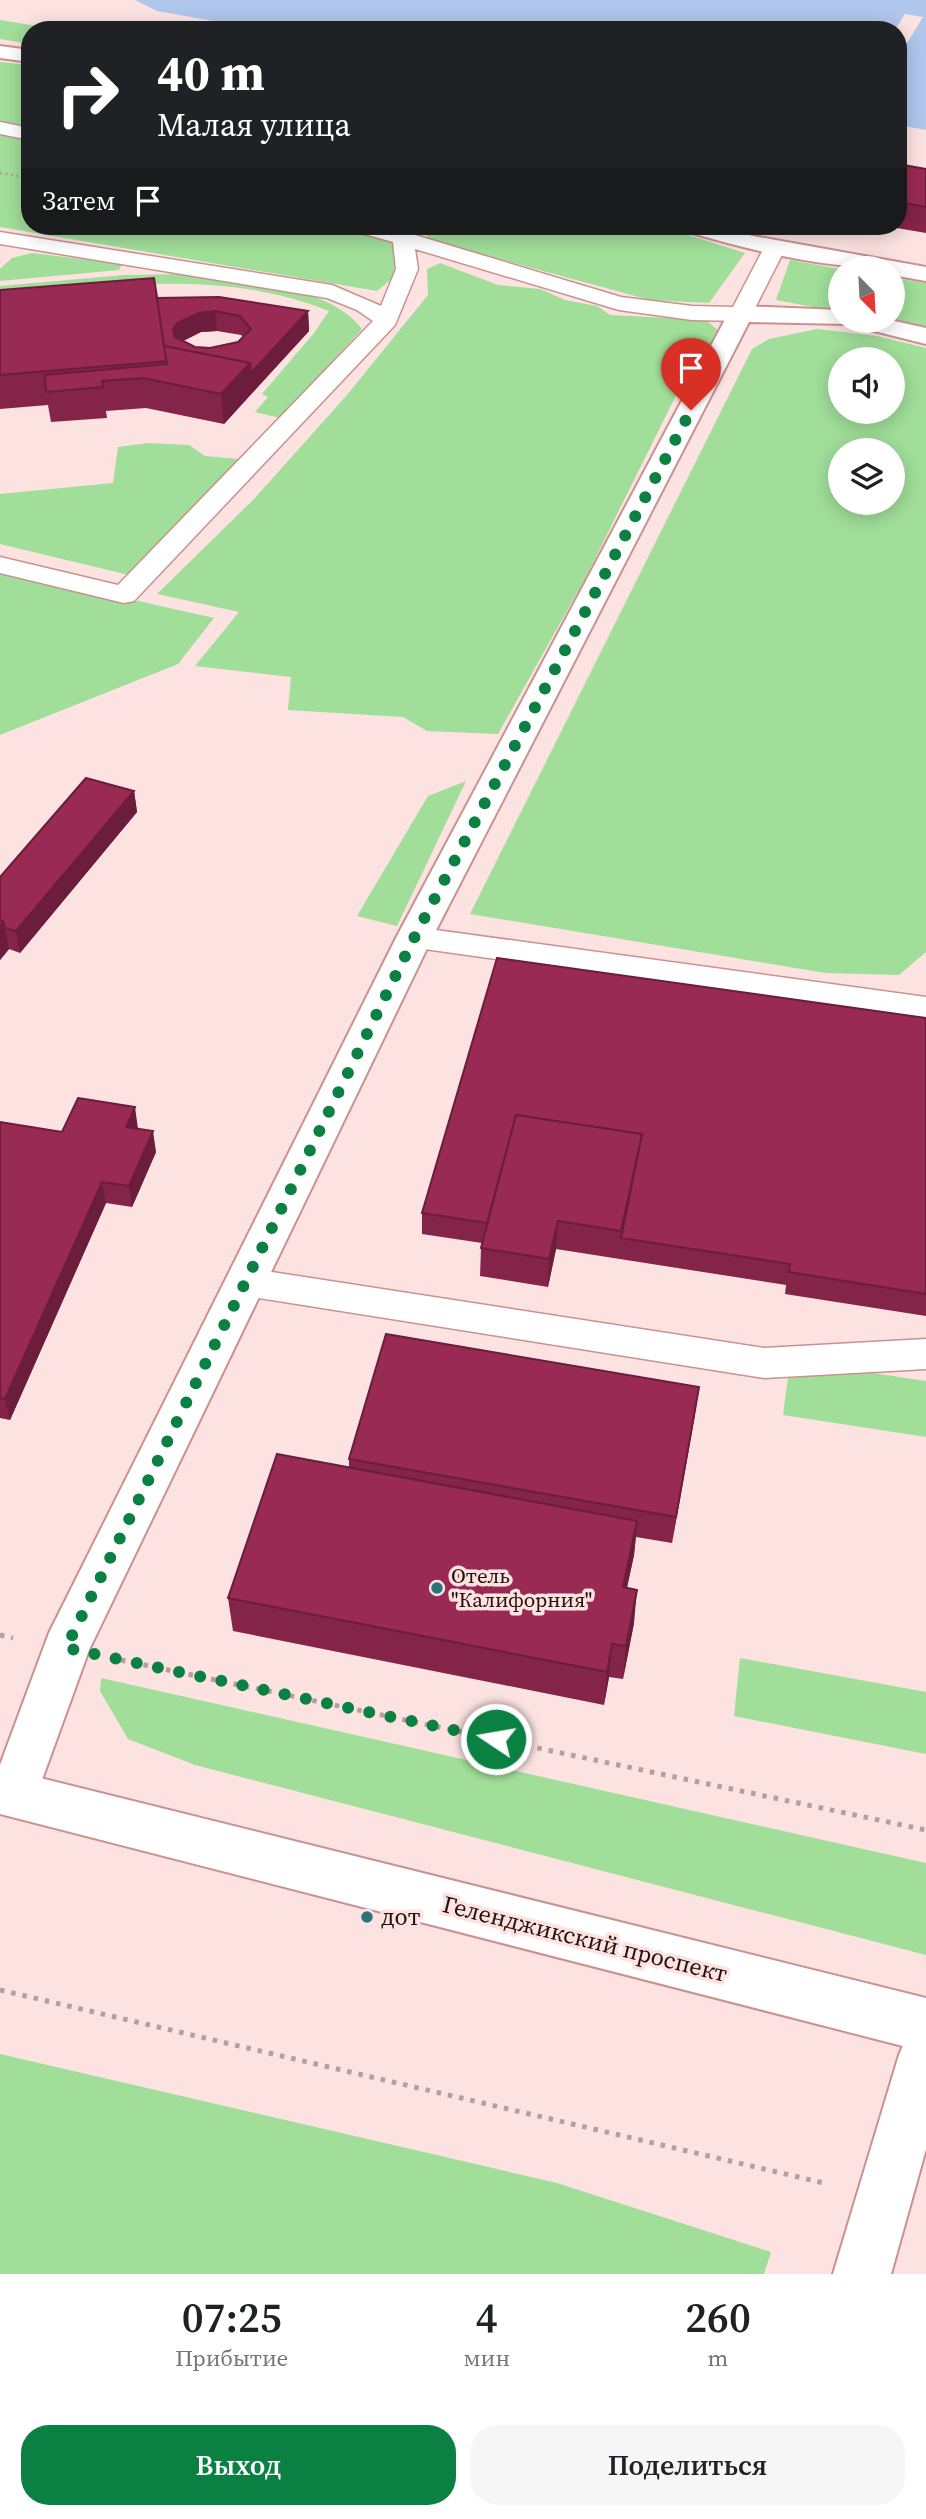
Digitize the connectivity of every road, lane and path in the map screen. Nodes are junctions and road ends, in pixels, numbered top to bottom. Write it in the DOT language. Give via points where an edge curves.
graph roads {
  1 [pos="0,52"];
  2 [pos="21,55"];
  3 [pos="0,128"];
  4 [pos="21,132"];
  5 [pos="0,173"];
  6 [pos="21,176"];
  7 [pos="405,235"];
  8 [pos="414,235"];
  9 [pos="728,235"];
  10 [pos="0,238"];
  11 [pos="775,247"];
  12 [pos="926,274"];
  13 [pos="741,314"];
  14 [pos="828,318"];
  15 [pos="387,320"];
  16 [pos="905,332"];
  17 [pos="926,337"];
  18 [pos="0,565"];
  19 [pos="414,938"];
  20 [pos="926,1008"];
  21 [pos="246,1282"];
  22 [pos="926,1354"];
  23 [pos="0,1635"];
  24 [pos="66,1648"];
  25 [pos="7,1793"];
  26 [pos="926,1830"];
  27 [pos="0,1990"];
  28 [pos="926,2025"];
  29 [pos="926,2055"];
  30 [pos="884,2197"];
  31 [pos="862,2274"];
  1 -- 2 [label="street"];
  3 -- 4 [label="lane"];
  5 -- 6 [label="path"];
  7 -- 15 [label="lane" via="407,269"];
  8 -- 13 [label="lane" via="619,303"];
  9 -- 11 [label="street"];
  10 -- 15 [label="lane" via="332,292"];
  11 -- 12 [label="street"];
  11 -- 13 [label="lane"];
  13 -- 14 [label="street"];
  13 -- 19 [label="street"];
  15 -- 18 [label="lane" via="124,595"];
  16 -- 17 [label="street"];
  19 -- 20 [label="lane"];
  19 -- 21 [label="street"];
  21 -- 22 [label="lane" via="764,1363"];
  21 -- 24 [label="street"];
  23 -- 24 [label="path"];
  24 -- 25 [label="street"];
  24 -- 26 [label="path"];
  25 -- 28 [label="street, Геленджикский проспект"];
  27 -- 30 [label="path"];
  29 -- 30 [label="street"];
  30 -- 31 [label="street"];
}
